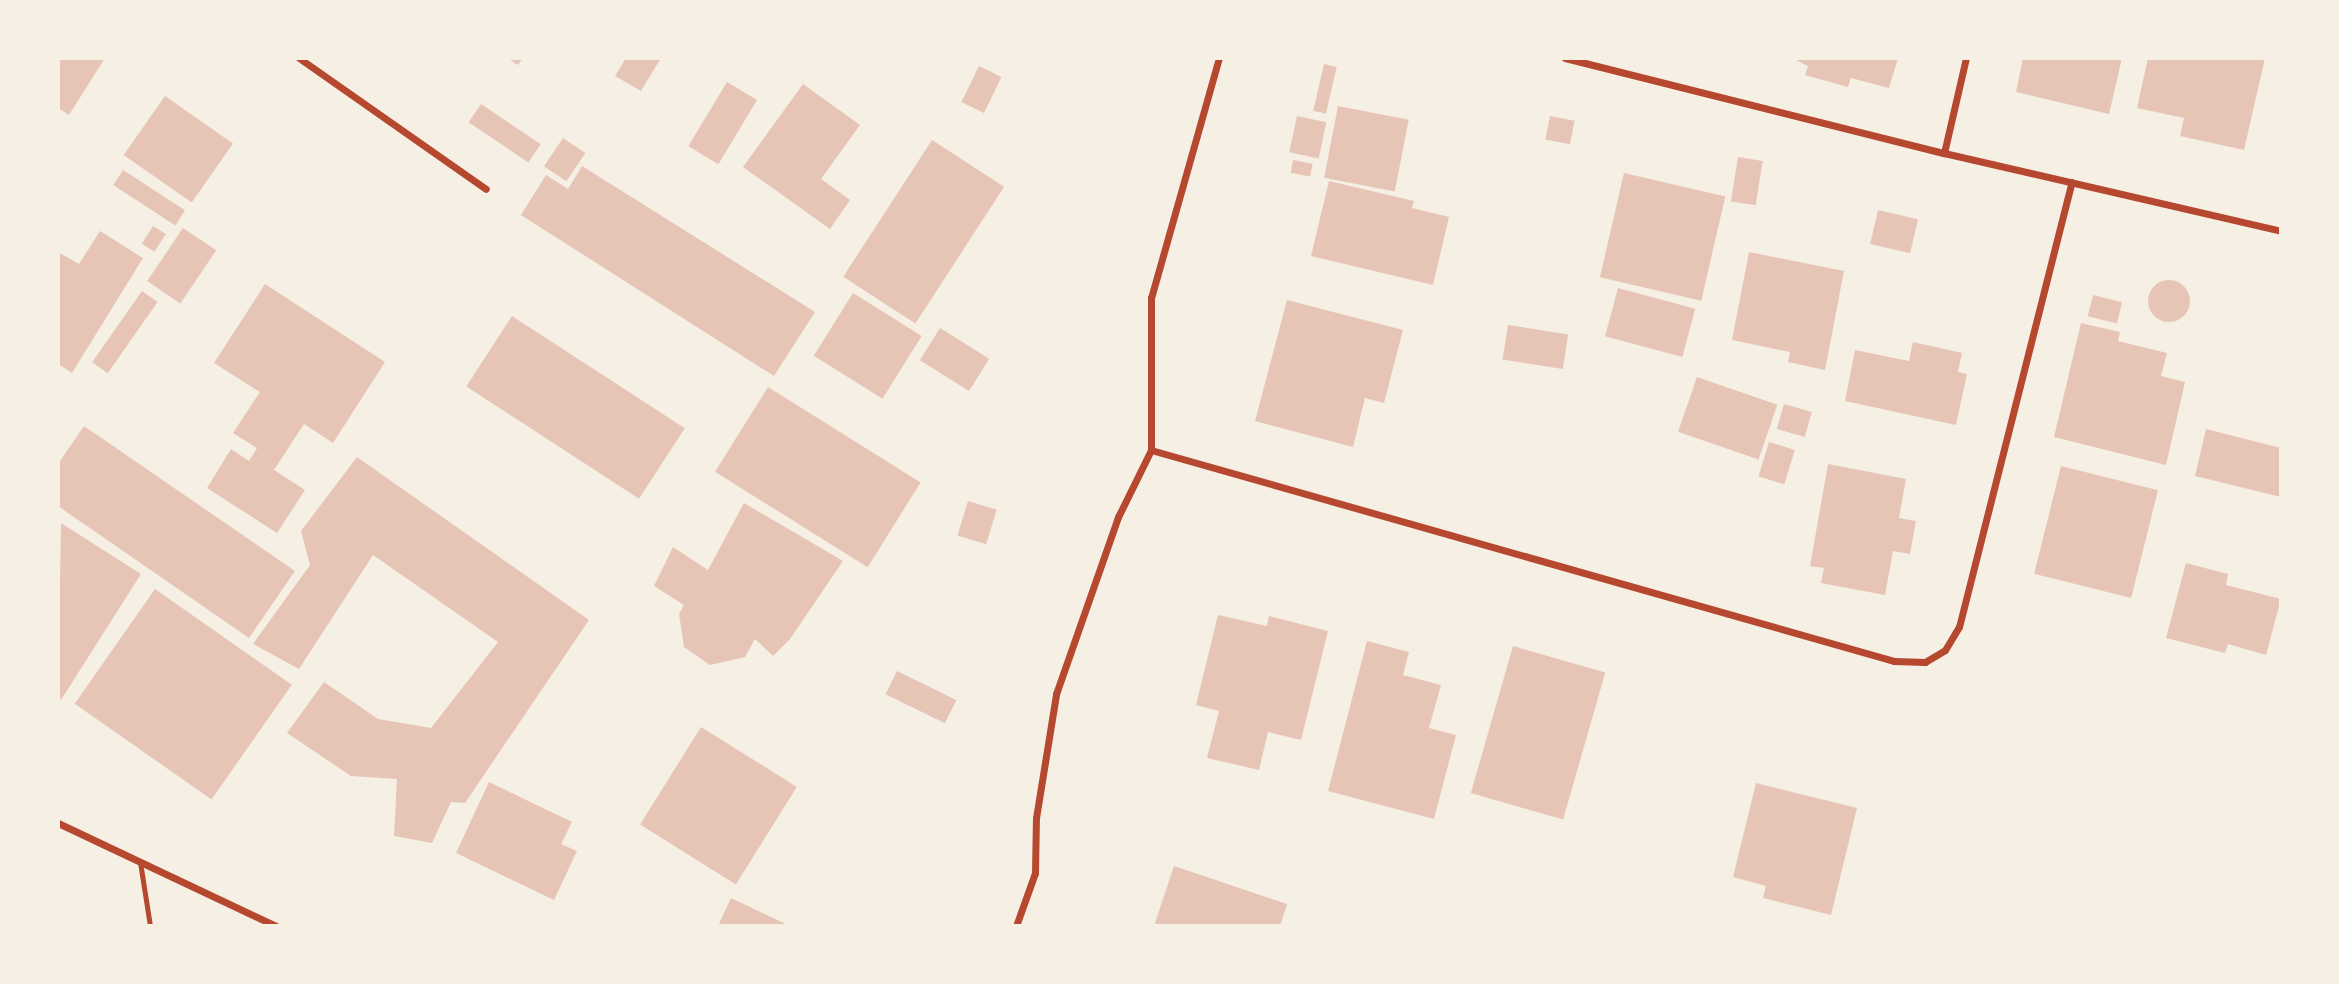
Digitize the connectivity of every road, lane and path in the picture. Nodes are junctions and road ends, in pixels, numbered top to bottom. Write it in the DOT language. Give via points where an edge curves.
graph roads {
  1 [pos="299,58"];
  2 [pos="1219,58"];
  3 [pos="1565,58"];
  4 [pos="1966,58"];
  5 [pos="1944,153"];
  6 [pos="2072,183"];
  7 [pos="486,189"];
  8 [pos="2281,231"];
  9 [pos="1151,450"];
  10 [pos="58,823"];
  11 [pos="140,862"];
  12 [pos="150,926"];
  13 [pos="276,926"];
  14 [pos="1016,926"];
  1 -- 7 [label="street"];
  2 -- 9 [label="street" via="1151,298"];
  3 -- 5 [label="street"];
  4 -- 5 [label="street"];
  5 -- 6 [label="street"];
  6 -- 8 [label="street"];
  6 -- 9 [label="street" via="1959,627 1945,650 1925,662 1894,661"];
  9 -- 14 [label="street" via="1118,517 1056,694 1036,818 1035,873"];
  10 -- 11 [label="street"];
  11 -- 12 [label="lane"];
  11 -- 13 [label="street"];
}
